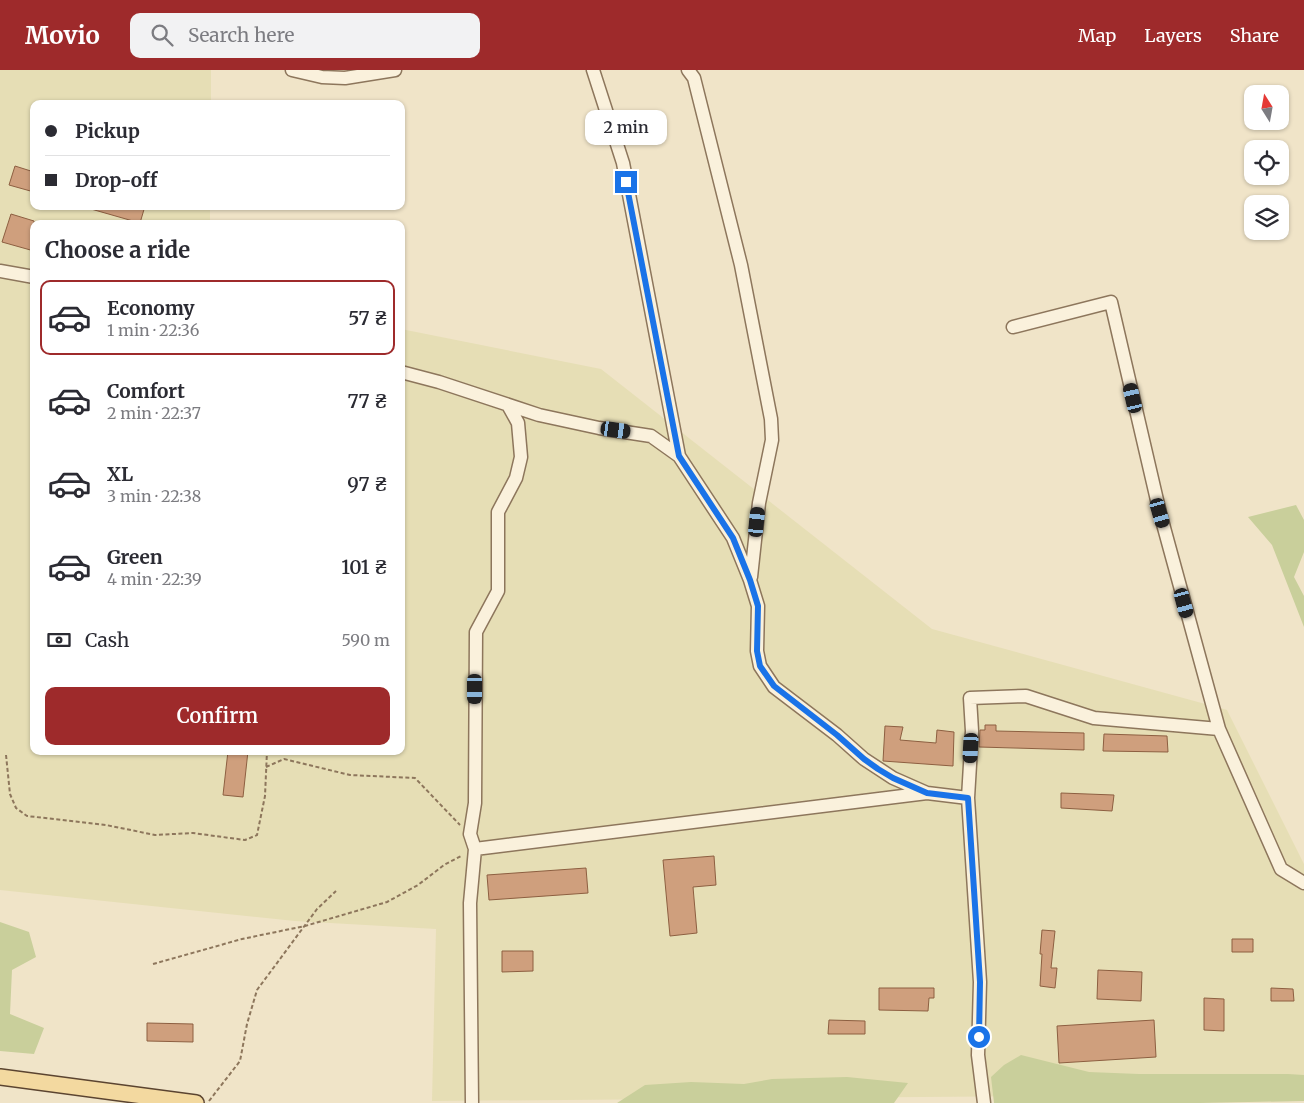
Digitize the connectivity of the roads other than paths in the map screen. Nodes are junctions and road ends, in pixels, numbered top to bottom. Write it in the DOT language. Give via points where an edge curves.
graph roads {
  1 [pos="292,70"];
  2 [pos="395,70"];
  3 [pos="593,70"];
  4 [pos="688,70"];
  5 [pos="0,271"];
  6 [pos="30,276"];
  7 [pos="1013,327"];
  8 [pos="405,373"];
  9 [pos="508,405"];
  10 [pos="679,456"];
  11 [pos="750,580"];
  12 [pos="1219,729"];
  13 [pos="927,793"];
  14 [pos="968,798"];
  15 [pos="475,849"];
  16 [pos="1304,883"];
  17 [pos="0,1077"];
  18 [pos="196,1103"];
  19 [pos="472,1103"];
  20 [pos="984,1103"];
  1 -- 2 [label="street" via="345,78"];
  3 -- 10 [label="street" via="623,163"];
  4 -- 11 [label="street" via="694,78 741,265 771,419 772,440 759,504"];
  5 -- 6 [label="street"];
  7 -- 12 [label="street" via="1111,302 1160,513"];
  8 -- 9 [label="street"];
  9 -- 10 [label="street" via="538,415 651,436"];
  9 -- 15 [label="street" via="518,423 521,457 516,478 498,512 498,591 476,632 474,803 470,834"];
  10 -- 11 [label="street" via="733,538"];
  11 -- 13 [label="street" via="758,606 760,666 774,686 864,759 893,778"];
  12 -- 14 [label="street" via="1094,718 1026,696 970,698 972,731"];
  12 -- 16 [label="street" via="1281,869"];
  13 -- 14 [label="street"];
  13 -- 15 [label="street"];
  14 -- 20 [label="street" via="980,982 978,1055"];
  15 -- 19 [label="street" via="470,903"];
  17 -- 18 [label="main road"];
}
